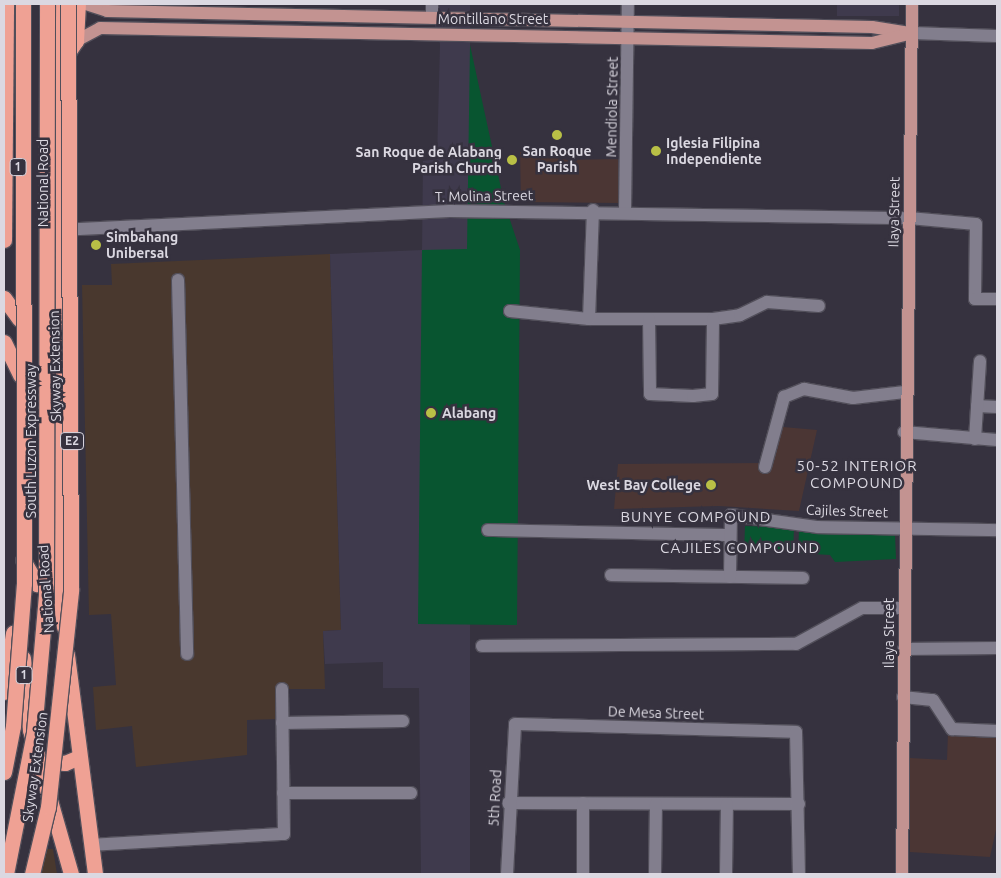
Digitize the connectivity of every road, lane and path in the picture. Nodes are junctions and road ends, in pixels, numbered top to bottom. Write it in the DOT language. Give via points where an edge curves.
graph roads {
  1 [pos="6,4"];
  2 [pos="47,4"];
  3 [pos="55,4"];
  4 [pos="68,4"];
  5 [pos="78,4"];
  6 [pos="86,4"];
  7 [pos="432,4"];
  8 [pos="628,4"];
  9 [pos="912,4"];
  10 [pos="15,9"];
  11 [pos="100,11"];
  12 [pos="437,18"];
  13 [pos="460,19"];
  14 [pos="628,22"];
  15 [pos="100,28"];
  16 [pos="912,33"];
  17 [pos="441,35"];
  18 [pos="460,35"];
  19 [pos="628,35"];
  20 [pos="997,36"];
  21 [pos="76,41"];
  22 [pos="59,66"];
  23 [pos="593,210"];
  24 [pos="624,210"];
  25 [pos="909,218"];
  26 [pos="59,230"];
  27 [pos="4,240"];
  28 [pos="178,280"];
  29 [pos="4,298"];
  30 [pos="997,299"];
  31 [pos="819,306"];
  32 [pos="510,311"];
  33 [pos="19,319"];
  34 [pos="590,319"];
  35 [pos="649,319"];
  36 [pos="713,319"];
  37 [pos="4,342"];
  38 [pos="980,362"];
  39 [pos="20,375"];
  40 [pos="905,392"];
  41 [pos="977,406"];
  42 [pos="997,407"];
  43 [pos="904,432"];
  44 [pos="975,439"];
  45 [pos="997,440"];
  46 [pos="766,467"];
  47 [pos="904,528"];
  48 [pos="488,530"];
  49 [pos="997,530"];
  50 [pos="730,535"];
  51 [pos="20,547"];
  52 [pos="610,575"];
  53 [pos="730,577"];
  54 [pos="803,578"];
  55 [pos="58,580"];
  56 [pos="18,587"];
  57 [pos="904,608"];
  58 [pos="482,646"];
  59 [pos="997,648"];
  60 [pos="904,649"];
  61 [pos="187,654"];
  62 [pos="282,689"];
  63 [pos="4,692"];
  64 [pos="904,697"];
  65 [pos="403,722"];
  66 [pos="282,723"];
  67 [pos="515,724"];
  68 [pos="997,731"];
  69 [pos="79,757"];
  70 [pos="40,761"];
  71 [pos="4,772"];
  72 [pos="282,793"];
  73 [pos="411,793"];
  74 [pos="508,803"];
  75 [pos="583,803"];
  76 [pos="656,804"];
  77 [pos="727,804"];
  78 [pos="799,804"];
  79 [pos="91,845"];
  80 [pos="6,874"];
  81 [pos="32,874"];
  82 [pos="71,874"];
  83 [pos="95,874"];
  84 [pos="507,874"];
  85 [pos="583,874"];
  86 [pos="655,874"];
  87 [pos="726,874"];
  88 [pos="799,874"];
  89 [pos="902,874"];
  1 -- 27 [label="highway, bridge"];
  2 -- 80 [label="highway, South Luzon Expressway / E2, bridge" via="46,596 34,732"];
  3 -- 22 [label="highway, National Road"];
  4 -- 81 [label="highway, Skyway Extension / E2, bridge" via="71,590 48,807"];
  5 -- 21 [label="highway"];
  6 -- 11 [label="main road, Montillano Street"];
  7 -- 12 [label="street"];
  8 -- 14 [label="street, Mendiola Street"];
  9 -- 16 [label="main road, Ilaya Street"];
  10 -- 33 [label="highway, National Road / 1"];
  10 -- 71 [label="highway, South Luzon Expressway, bridge" via="24,583 13,726"];
  11 -- 12 [label="main road, Montillano Street"];
  11 -- 15 [label="main road"];
  12 -- 13 [label="main road, Montillano Street"];
  12 -- 17 [label="main road"];
  13 -- 14 [label="main road, Montillano Street"];
  13 -- 18 [label="main road"];
  14 -- 16 [label="main road, Montillano Street" via="879,27"];
  14 -- 19 [label="street, Mendiola Street"];
  15 -- 17 [label="main road, Montillano Street"];
  15 -- 21 [label="main road, Montillano Street"];
  16 -- 19 [label="main road, Montillano Street" via="872,43"];
  16 -- 20 [label="street, Montillano Street"];
  16 -- 25 [label="main road, Ilaya Street"];
  17 -- 18 [label="main road, Montillano Street"];
  18 -- 19 [label="main road, Montillano Street"];
  19 -- 24 [label="street, Mendiola Street"];
  21 -- 22 [label="highway"];
  22 -- 26 [label="highway, National Road"];
  23 -- 24 [label="street, T. Molina Street"];
  23 -- 26 [label="street, T. Molina Street" via="450,211"];
  23 -- 34 [label="street"];
  24 -- 25 [label="street, T. Molina Street"];
  25 -- 30 [label="street, T. Molina Street" via="976,224 975,299"];
  25 -- 40 [label="main road, Ilaya Street"];
  26 -- 55 [label="highway, National Road"];
  28 -- 61 [label="street"];
  29 -- 33 [label="highway"];
  31 -- 36 [label="street" via="767,302 740,316"];
  32 -- 34 [label="street"];
  33 -- 39 [label="highway, National Road / 1"];
  34 -- 35 [label="street"];
  35 -- 36 [label="street"];
  35 -- 36 [label="street" via="650,394 693,396 712,394"];
  37 -- 39 [label="highway"];
  38 -- 41 [label="street"];
  39 -- 51 [label="highway, National Road / 1"];
  40 -- 43 [label="main road, Ilaya Street"];
  40 -- 46 [label="street" via="853,398 804,389 784,397"];
  41 -- 42 [label="street"];
  41 -- 44 [label="street"];
  43 -- 44 [label="street"];
  43 -- 47 [label="main road, Ilaya Street"];
  44 -- 45 [label="street"];
  47 -- 49 [label="street, Cajiles Street"];
  47 -- 50 [label="street, Cajiles Street" via="818,528 731,515"];
  47 -- 57 [label="main road, Ilaya Street"];
  48 -- 50 [label="street"];
  50 -- 53 [label="street"];
  51 -- 55 [label="highway" via="27,573 37,584"];
  51 -- 56 [label="highway, National Road / 1"];
  52 -- 53 [label="street"];
  53 -- 54 [label="street"];
  55 -- 69 [label="highway, National Road"];
  56 -- 63 [label="highway"];
  56 -- 70 [label="highway, National Road / 1" via="30,730"];
  57 -- 58 [label="street" via="862,608 796,644"];
  57 -- 60 [label="main road, Ilaya Street"];
  59 -- 60 [label="street"];
  60 -- 64 [label="main road, Ilaya Street"];
  62 -- 66 [label="street"];
  64 -- 68 [label="street" via="933,700 952,729"];
  64 -- 89 [label="main road, Ilaya Street"];
  65 -- 66 [label="street"];
  66 -- 72 [label="street"];
  67 -- 74 [label="street, 5th Road"];
  67 -- 78 [label="street, De Mesa Street" via="796,732"];
  69 -- 70 [label="highway" via="65,763"];
  69 -- 79 [label="highway, National Road"];
  70 -- 82 [label="highway, National Road / 1"];
  72 -- 73 [label="street"];
  72 -- 79 [label="street" via="284,834"];
  74 -- 75 [label="street"];
  74 -- 84 [label="street, 5th Road"];
  75 -- 76 [label="street"];
  75 -- 85 [label="street"];
  76 -- 77 [label="street"];
  76 -- 86 [label="street"];
  77 -- 78 [label="street"];
  77 -- 87 [label="street"];
  78 -- 88 [label="street"];
  79 -- 83 [label="highway, National Road"];
}
